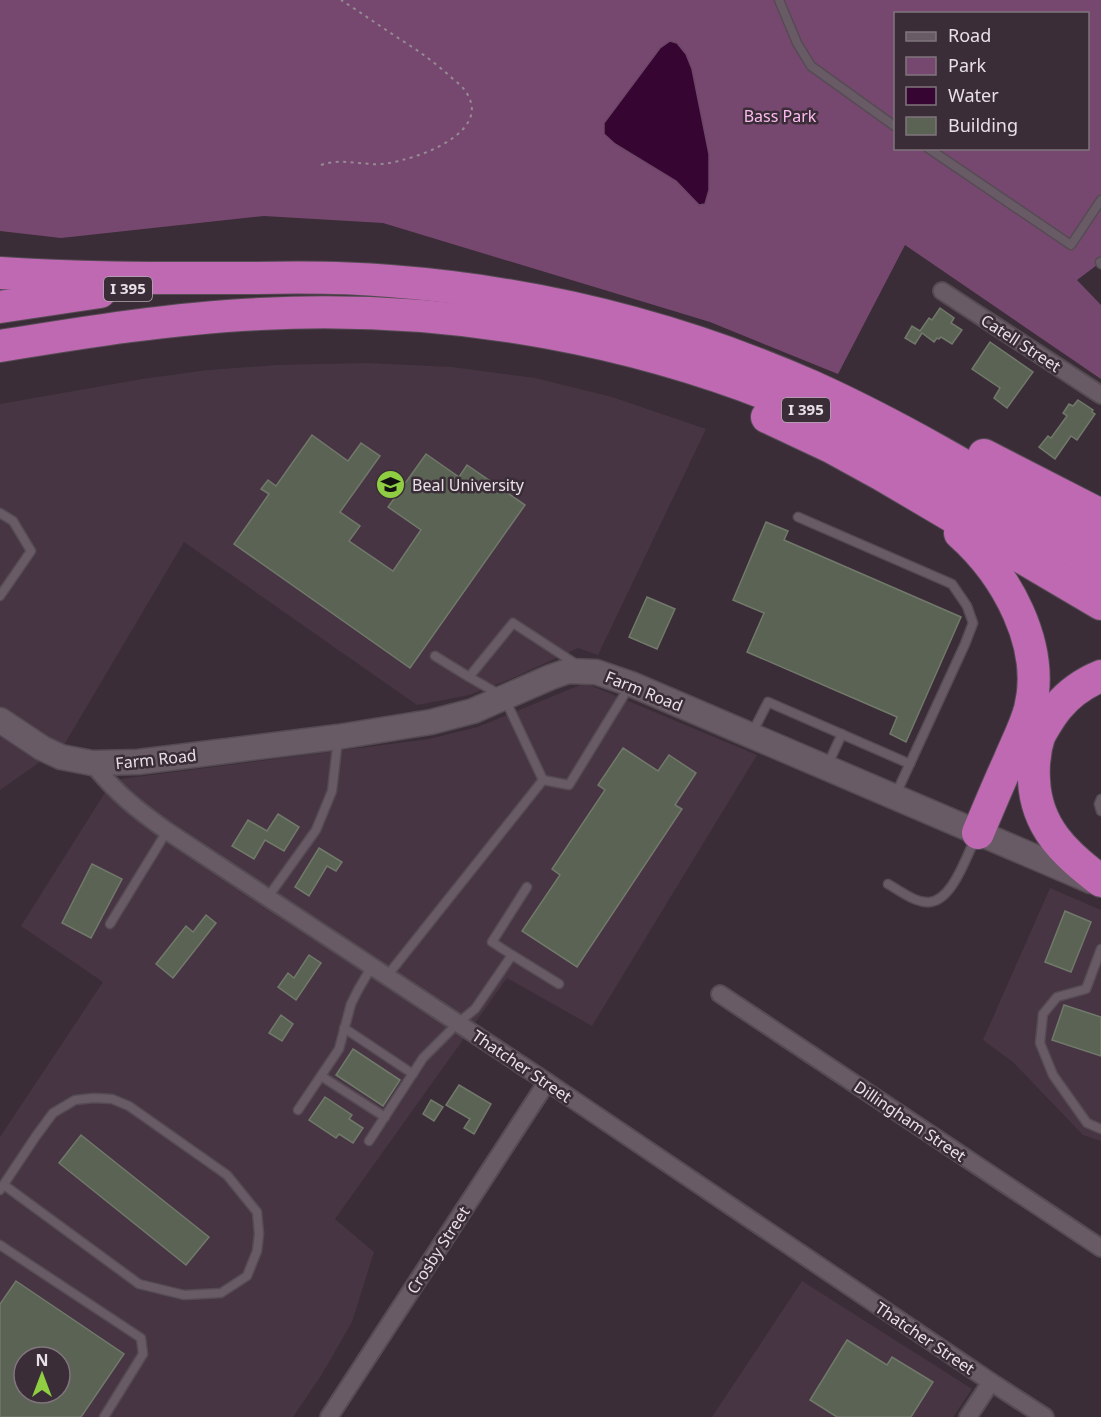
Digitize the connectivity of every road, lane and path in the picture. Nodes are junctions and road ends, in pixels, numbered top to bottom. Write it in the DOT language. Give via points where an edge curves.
graph roads {
  1 [pos="341,0"];
  2 [pos="779,0"];
  3 [pos="894,126"];
  4 [pos="931,150"];
  5 [pos="321,165"];
  6 [pos="1101,200"];
  7 [pos="0,273"];
  8 [pos="256,278"];
  9 [pos="942,291"];
  10 [pos="0,307"];
  11 [pos="482,322"];
  12 [pos="0,346"];
  13 [pos="714,348"];
  14 [pos="1101,395"];
  15 [pos="882,475"];
  16 [pos="0,513"];
  17 [pos="1101,515"];
  18 [pos="798,517"];
  19 [pos="1101,546"];
  20 [pos="1101,574"];
  21 [pos="0,596"];
  22 [pos="1101,604"];
  23 [pos="435,656"];
  24 [pos="586,671"];
  25 [pos="1101,676"];
  26 [pos="469,677"];
  27 [pos="631,684"];
  28 [pos="504,697"];
  29 [pos="0,720"];
  30 [pos="1042,730"];
  31 [pos="842,734"];
  32 [pos="751,735"];
  33 [pos="338,737"];
  34 [pos="92,763"];
  35 [pos="910,764"];
  36 [pos="826,768"];
  37 [pos="543,780"];
  38 [pos="894,797"];
  39 [pos="1101,799"];
  40 [pos="1101,811"];
  41 [pos="167,831"];
  42 [pos="978,833"];
  43 [pos="1101,883"];
  44 [pos="888,884"];
  45 [pos="527,887"];
  46 [pos="268,897"];
  47 [pos="110,924"];
  48 [pos="1101,949"];
  49 [pos="512,955"];
  50 [pos="372,966"];
  51 [pos="387,976"];
  52 [pos="559,984"];
  53 [pos="720,994"];
  54 [pos="458,1023"];
  55 [pos="344,1028"];
  56 [pos="413,1074"];
  57 [pos="321,1076"];
  58 [pos="547,1082"];
  59 [pos="298,1110"];
  60 [pos="385,1117"];
  61 [pos="1101,1129"];
  62 [pos="369,1141"];
  63 [pos="2,1187"];
  64 [pos="0,1245"];
  65 [pos="1101,1248"];
  66 [pos="991,1382"];
  67 [pos="104,1417"];
  68 [pos="329,1417"];
  69 [pos="968,1417"];
  70 [pos="1045,1417"];
  1 -- 5 [label="path" via="436,64 465,91 472,107 471,116 453,138 413,158 386,164 338,161"];
  2 -- 3 [label="lane" via="796,43 811,66"];
  4 -- 6 [label="lane" via="1071,245"];
  7 -- 8 [label="highway"];
  8 -- 10 [label="highway, I 395" via="153,285"];
  8 -- 13 [label="highway, I 395" via="368,279 497,293 615,317"];
  9 -- 14 [label="street, Catell Street"];
  11 -- 12 [label="highway, I 395" via="359,312 261,314 129,327"];
  11 -- 15 [label="highway" via="605,356 712,394 804,433"];
  11 -- 20 [label="highway, I 395" via="632,351 791,404 903,458"];
  13 -- 17 [label="highway" via="802,376 908,420"];
  13 -- 19 [label="highway, I 395" via="881,420"];
  15 -- 22 [label="highway"];
  15 -- 42 [label="highway" via="946,521 983,557 1008,593 1028,641 1033,673 1030,709"];
  16 -- 21 [label="lane" via="13,521 31,551"];
  18 -- 35 [label="lane" via="952,584 967,606 972,623 965,644"];
  23 -- 26 [label="lane"];
  24 -- 26 [label="lane" via="513,623"];
  24 -- 27 [label="street, Farm Road"];
  24 -- 28 [label="street, Farm Road" via="568,671"];
  25 -- 30 [label="highway" via="1066,698"];
  26 -- 28 [label="lane"];
  27 -- 32 [label="street, Farm Road"];
  27 -- 37 [label="lane" via="569,785"];
  28 -- 33 [label="street, Farm Road" via="439,720"];
  28 -- 37 [label="lane"];
  29 -- 34 [label="street" via="51,753"];
  30 -- 42 [label="highway" via="1005,804"];
  30 -- 43 [label="highway" via="1034,766 1040,812 1060,845"];
  31 -- 32 [label="lane" via="768,702"];
  31 -- 35 [label="lane"];
  31 -- 36 [label="lane"];
  32 -- 36 [label="street, Farm Road"];
  33 -- 34 [label="street, Farm Road" via="155,761"];
  33 -- 46 [label="lane" via="332,791 316,830"];
  34 -- 41 [label="street, Thatcher Street" via="125,800"];
  35 -- 38 [label="lane"];
  36 -- 38 [label="street, Farm Road"];
  37 -- 51 [label="lane"];
  38 -- 42 [label="street, Farm Road"];
  39 -- 40 [label="lane"];
  41 -- 46 [label="street, Thatcher Street"];
  41 -- 47 [label="lane"];
  42 -- 43 [label="street, Farm Road"];
  42 -- 44 [label="lane" via="955,881 938,901 919,901"];
  45 -- 49 [label="lane" via="492,942"];
  46 -- 50 [label="street, Thatcher Street"];
  48 -- 61 [label="lane" via="1086,989 1057,997 1043,1014 1040,1043 1053,1075 1086,1123"];
  49 -- 52 [label="lane"];
  49 -- 54 [label="lane" via="475,1009"];
  50 -- 51 [label="street, Thatcher Street"];
  50 -- 55 [label="lane" via="351,1004"];
  51 -- 54 [label="street, Thatcher Street"];
  53 -- 65 [label="street, Dillingham Street"];
  54 -- 56 [label="lane"];
  54 -- 58 [label="street, Thatcher Street"];
  55 -- 56 [label="lane"];
  55 -- 57 [label="lane" via="339,1049"];
  56 -- 60 [label="lane"];
  57 -- 59 [label="lane"];
  57 -- 60 [label="lane"];
  58 -- 66 [label="street, Thatcher Street"];
  58 -- 68 [label="street, Crosby Street"];
  60 -- 62 [label="lane"];
  63 -- 63 [label="lane" via="139,1284 184,1295 221,1293 247,1276 257,1251 257,1212 227,1175 129,1106 112,1099 75,1100 53,1113"];
  64 -- 67 [label="lane" via="141,1338 143,1354"];
  66 -- 69 [label="street"];
  66 -- 70 [label="street, Thatcher Street"];
}
